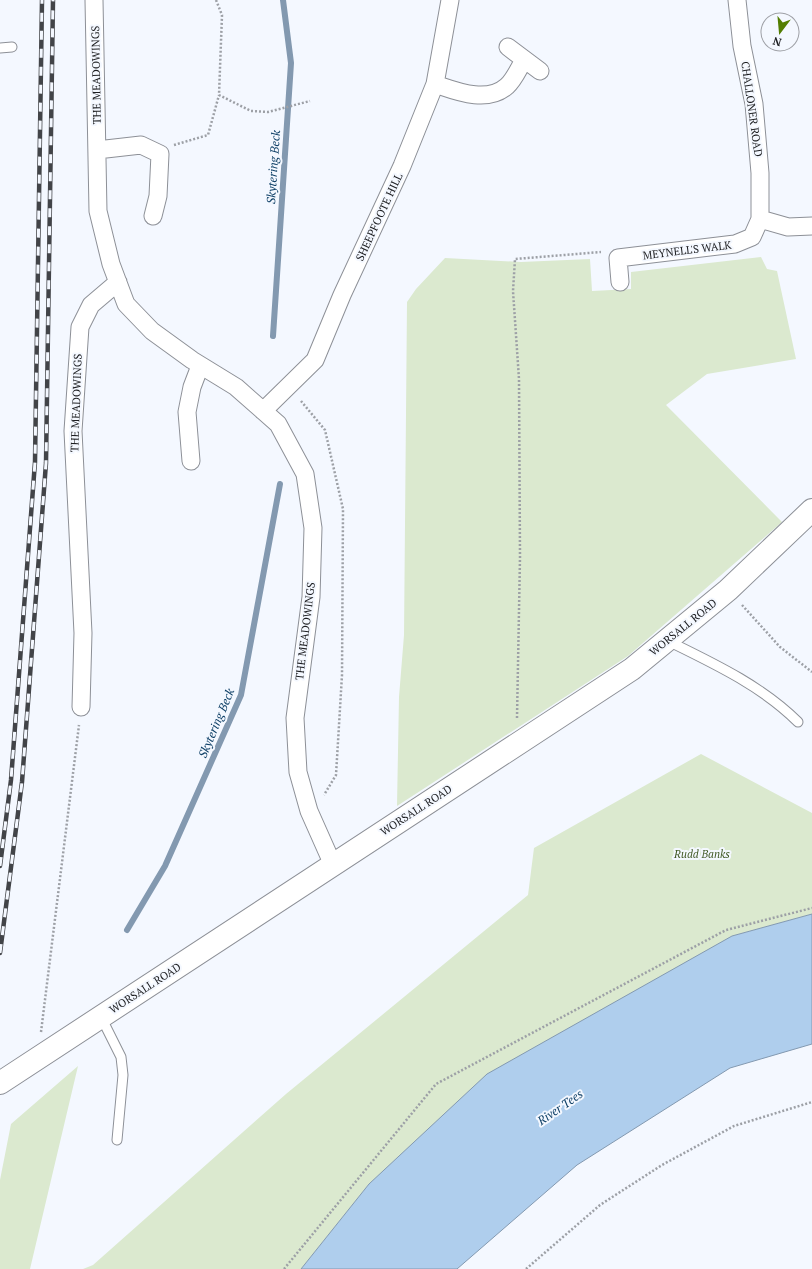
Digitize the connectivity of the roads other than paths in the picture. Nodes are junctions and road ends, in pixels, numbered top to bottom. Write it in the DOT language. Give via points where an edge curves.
graph roads {
  1 [pos="94,0"];
  2 [pos="450,0"];
  3 [pos="737,0"];
  4 [pos="12,47"];
  5 [pos="508,47"];
  6 [pos="0,48"];
  7 [pos="524,60"];
  8 [pos="540,71"];
  9 [pos="435,84"];
  10 [pos="97,150"];
  11 [pos="153,216"];
  12 [pos="760,219"];
  13 [pos="812,226"];
  14 [pos="118,282"];
  15 [pos="620,282"];
  16 [pos="200,366"];
  17 [pos="263,410"];
  18 [pos="191,461"];
  19 [pos="812,510"];
  20 [pos="667,640"];
  21 [pos="81,707"];
  22 [pos="798,722"];
  23 [pos="333,865"];
  24 [pos="101,1017"];
  25 [pos="0,1084"];
  26 [pos="117,1140"];
  1 -- 10 [label="street, THE MEADOWINGS"];
  2 -- 9 [label="street, SHEEPFOOTE HILL"];
  3 -- 12 [label="street, CHALLONER ROAD" via="742,46 754,104 760,173"];
  4 -- 6 [label="lane"];
  5 -- 7 [label="street"];
  7 -- 8 [label="street"];
  7 -- 9 [label="street" via="507,86 488,95 462,93"];
  9 -- 17 [label="street, SHEEPFOOTE HILL" via="402,166 315,360"];
  10 -- 11 [label="street" via="141,145 160,154 158,196"];
  10 -- 14 [label="street, THE MEADOWINGS" via="98,211"];
  12 -- 13 [label="street" via="788,227"];
  12 -- 15 [label="street, MEYNELL'S WALK" via="752,237 735,244 618,258"];
  14 -- 16 [label="street, THE MEADOWINGS" via="126,304 152,331"];
  14 -- 21 [label="street, THE MEADOWINGS" via="91,305 80,327 73,431 83,633"];
  16 -- 17 [label="street, THE MEADOWINGS" via="236,387"];
  16 -- 18 [label="street" via="187,412"];
  17 -- 23 [label="street, THE MEADOWINGS" via="278,424 305,474 313,528 311,597 295,718 298,772 310,814"];
  19 -- 20 [label="main road, WORSALL ROAD" via="728,590"];
  20 -- 22 [label="lane" via="735,676 781,705"];
  20 -- 23 [label="main road, WORSALL ROAD" via="632,669"];
  23 -- 24 [label="main road, WORSALL ROAD"];
  24 -- 25 [label="main road, WORSALL ROAD"];
  24 -- 26 [label="lane" via="121,1057 123,1075"];
}
